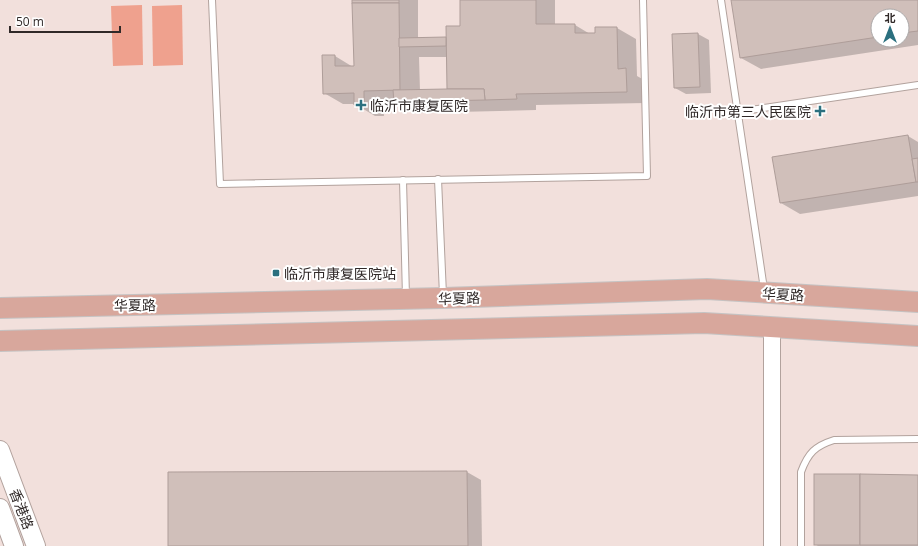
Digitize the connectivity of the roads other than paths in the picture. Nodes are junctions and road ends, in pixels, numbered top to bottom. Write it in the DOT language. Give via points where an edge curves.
graph roads {
  1 [pos="212,0"];
  2 [pos="643,0"];
  3 [pos="721,0"];
  4 [pos="918,85"];
  5 [pos="738,112"];
  6 [pos="403,180"];
  7 [pos="438,180"];
  8 [pos="765,293"];
  9 [pos="443,298"];
  10 [pos="406,299"];
  11 [pos="918,302"];
  12 [pos="0,308"];
  13 [pos="772,327"];
  14 [pos="918,336"];
  15 [pos="0,342"];
  16 [pos="918,440"];
  17 [pos="0,450"];
  18 [pos="0,508"];
  19 [pos="14,546"];
  20 [pos="36,546"];
  21 [pos="772,546"];
  22 [pos="801,546"];
  1 -- 6 [label="lane" via="220,184"];
  2 -- 7 [label="lane" via="647,176"];
  3 -- 5 [label="lane"];
  4 -- 5 [label="lane"];
  5 -- 8 [label="lane"];
  6 -- 7 [label="lane"];
  6 -- 10 [label="lane"];
  7 -- 9 [label="lane"];
  8 -- 9 [label="main road, 华夏路" via="707,289"];
  8 -- 11 [label="main road, 华夏路"];
  9 -- 10 [label="main road, 华夏路"];
  10 -- 12 [label="main road, 华夏路"];
  13 -- 14 [label="main road"];
  13 -- 15 [label="main road" via="704,323"];
  13 -- 21 [label="street"];
  16 -- 22 [label="lane" via="834,440 812,452 801,472"];
  17 -- 20 [label="main road, 香港路"];
  18 -- 19 [label="main road, 香港路"];
}
